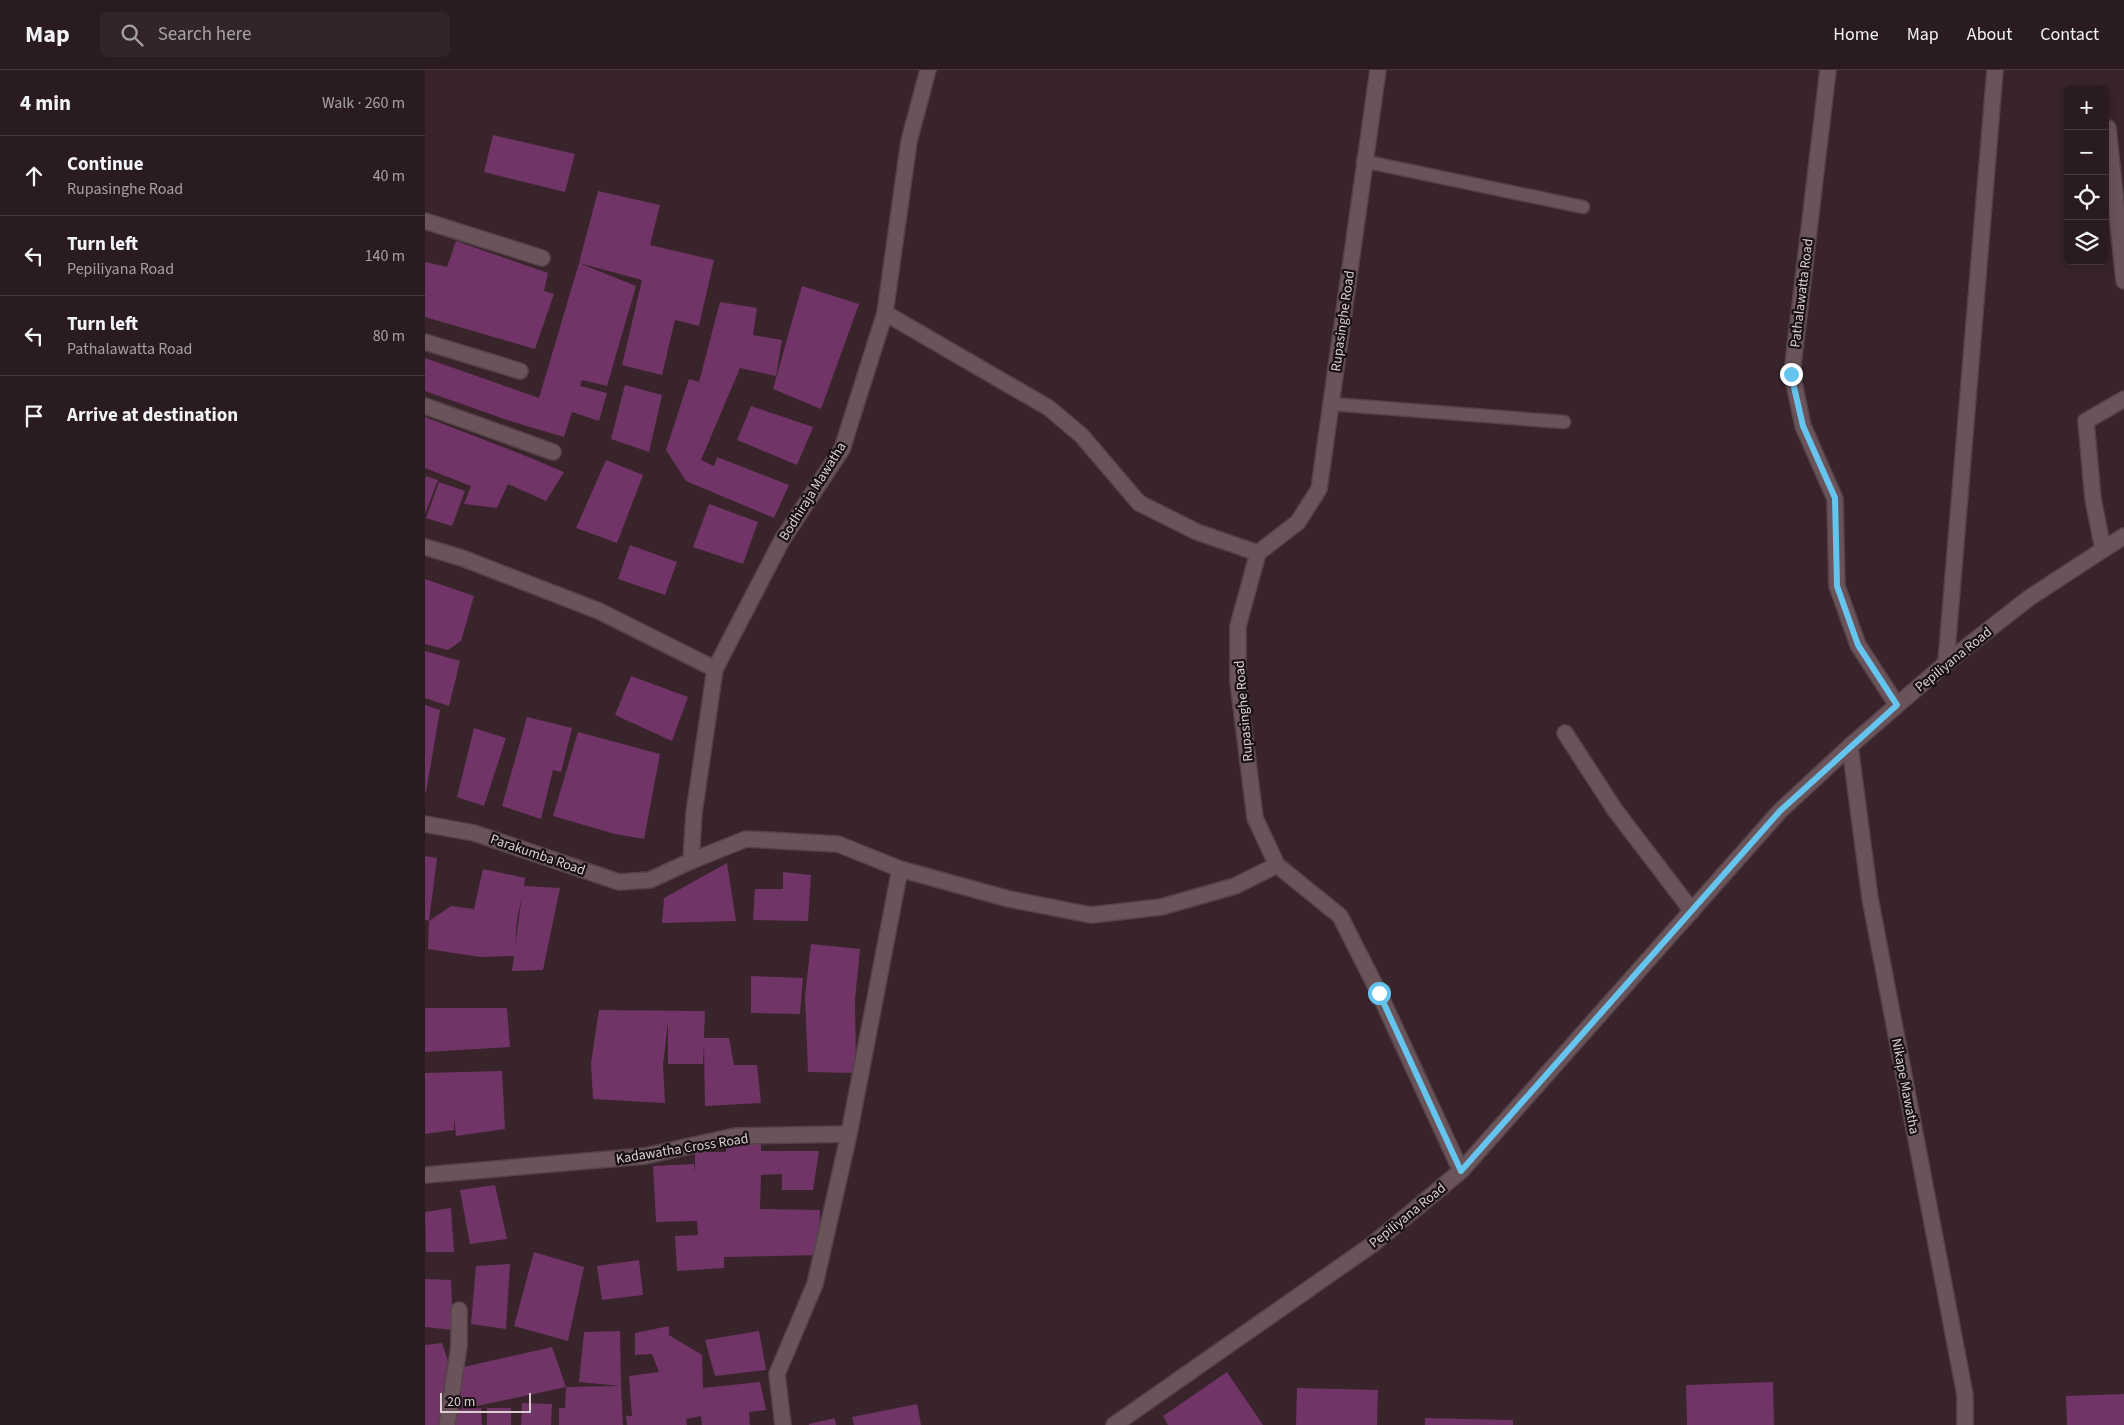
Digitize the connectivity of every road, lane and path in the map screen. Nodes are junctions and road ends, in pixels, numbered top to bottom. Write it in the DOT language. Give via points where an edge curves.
graph roads {
  1 [pos="928,70"];
  2 [pos="1378,70"];
  3 [pos="1828,70"];
  4 [pos="1995,70"];
  5 [pos="2108,130"];
  6 [pos="1363,161"];
  7 [pos="1583,207"];
  8 [pos="425,221"];
  9 [pos="542,258"];
  10 [pos="2124,281"];
  11 [pos="885,313"];
  12 [pos="425,342"];
  13 [pos="520,372"];
  14 [pos="2124,399"];
  15 [pos="1331,404"];
  16 [pos="425,406"];
  17 [pos="1564,422"];
  18 [pos="553,452"];
  19 [pos="2124,536"];
  20 [pos="425,547"];
  21 [pos="2103,549"];
  22 [pos="1258,553"];
  23 [pos="1946,663"];
  24 [pos="715,669"];
  25 [pos="1897,705"];
  26 [pos="1565,734"];
  27 [pos="1850,746"];
  28 [pos="425,824"];
  29 [pos="691,861"];
  30 [pos="1277,865"];
  31 [pos="900,869"];
  32 [pos="1692,911"];
  33 [pos="849,1134"];
  34 [pos="1461,1171"];
  35 [pos="425,1175"];
  36 [pos="459,1310"];
  37 [pos="447,1425"];
  38 [pos="783,1425"];
  39 [pos="1114,1425"];
  40 [pos="1965,1425"];
  1 -- 11 [label="street, Bodhiraja Mawatha" via="909,141"];
  2 -- 6 [label="street, Rupasinghe Road"];
  3 -- 25 [label="street, Pathalawatta Road" via="1791,374 1803,426 1835,498 1837,586 1858,645"];
  4 -- 23 [label="street"];
  5 -- 10 [label="street"];
  6 -- 7 [label="lane"];
  6 -- 15 [label="street, Rupasinghe Road"];
  8 -- 9 [label="street"];
  11 -- 22 [label="street" via="1049,408 1082,436 1139,503 1197,532"];
  11 -- 24 [label="street, Bodhiraja Mawatha" via="842,449 781,540"];
  12 -- 13 [label="street"];
  14 -- 21 [label="street" via="2086,421 2093,499"];
  15 -- 17 [label="lane"];
  15 -- 22 [label="street, Rupasinghe Road" via="1319,489 1298,522"];
  16 -- 18 [label="street"];
  19 -- 21 [label="street, Pepiliyana Road"];
  20 -- 24 [label="street" via="599,611"];
  21 -- 23 [label="street, Pepiliyana Road" via="2029,598"];
  22 -- 30 [label="street, Rupasinghe Road" via="1239,626 1238,682 1255,818"];
  23 -- 25 [label="street, Pepiliyana Road"];
  24 -- 29 [label="street, Bodhiraja Mawatha"];
  25 -- 27 [label="street, Pepiliyana Road"];
  26 -- 32 [label="street" via="1615,810"];
  27 -- 32 [label="street, Pepiliyana Road" via="1780,811"];
  27 -- 40 [label="street, Nikape Mawatha" via="1871,898 1965,1395"];
  28 -- 29 [label="street, Parakumba Road" via="474,833 619,882 650,880"];
  29 -- 31 [label="street" via="746,839 838,844"];
  30 -- 31 [label="street" via="1235,886 1161,907 1091,915 1009,899"];
  30 -- 34 [label="street, Rupasinghe Road" via="1340,916"];
  31 -- 33 [label="street"];
  32 -- 34 [label="street, Pepiliyana Road"];
  33 -- 35 [label="street, Kadawatha Cross Road" via="735,1136 645,1156"];
  33 -- 38 [label="street" via="815,1284 777,1374"];
  34 -- 39 [label="street, Pepiliyana Road" via="1373,1244"];
  36 -- 37 [label="street" via="459,1346"];
}
